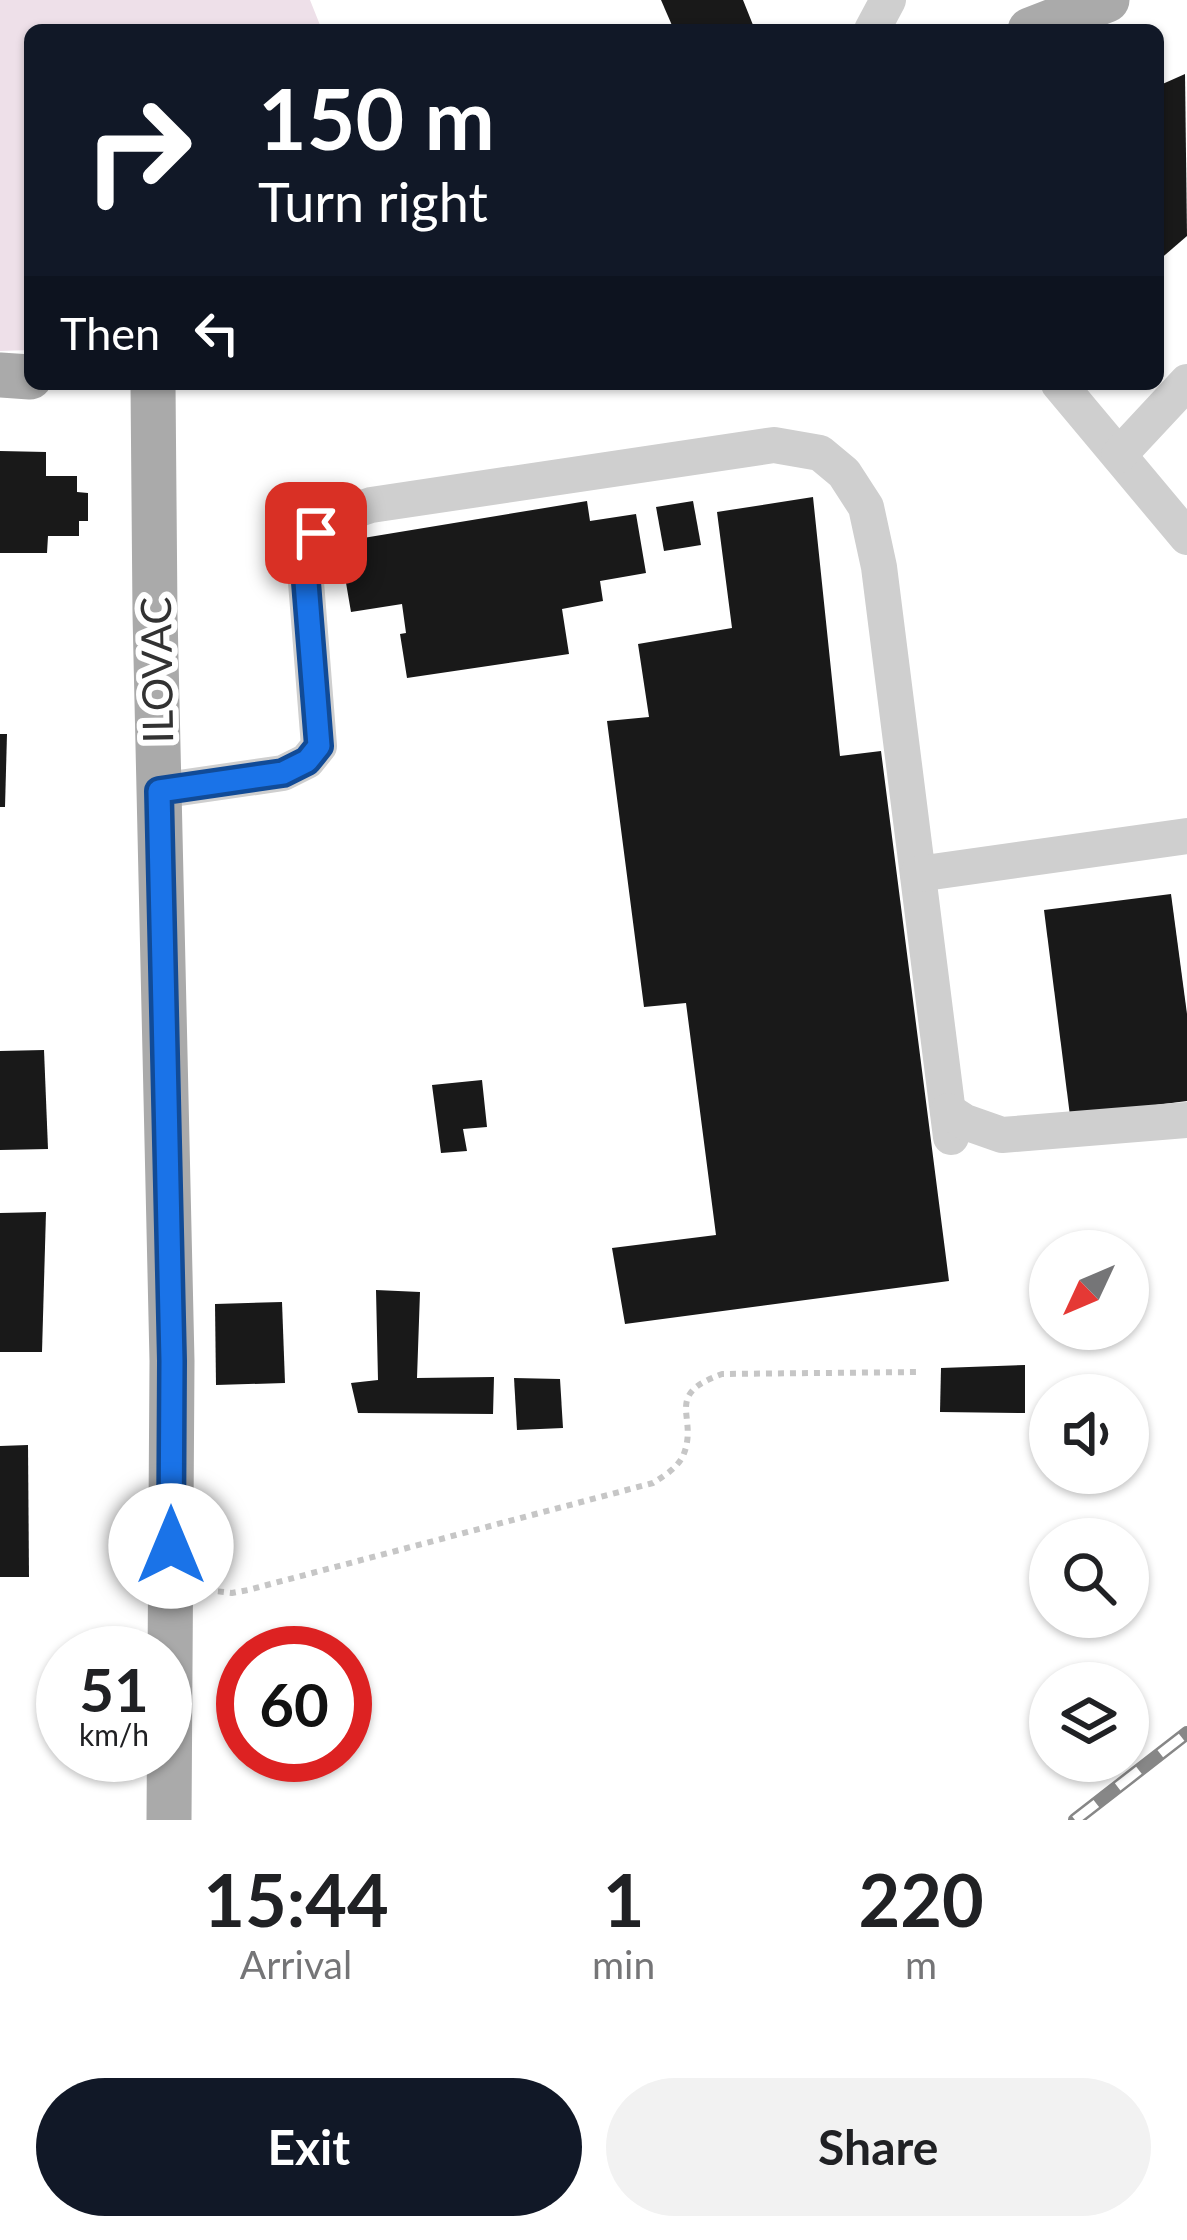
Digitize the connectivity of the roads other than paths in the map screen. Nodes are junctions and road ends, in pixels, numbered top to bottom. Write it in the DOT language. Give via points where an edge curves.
graph roads {
  1 [pos="1107,0"];
  2 [pos="1045,24"];
  3 [pos="1187,382"];
  4 [pos="153,390"];
  5 [pos="1064,390"];
  6 [pos="1119,455"];
  7 [pos="1187,537"];
  8 [pos="159,791"];
  9 [pos="1187,836"];
  10 [pos="918,874"];
  11 [pos="1187,1120"];
  12 [pos="169,1820"];
  1 -- 2 [label="main road"];
  3 -- 6 [label="street"];
  4 -- 8 [label="main road, ILOVAC"];
  5 -- 6 [label="street"];
  6 -- 7 [label="street"];
  8 -- 10 [label="street" via="283,773 319,746 304,557 332,518 371,505 774,445 820,453 866,507"];
  8 -- 12 [label="main road, ILOVAC" via="172,1361"];
  9 -- 10 [label="street"];
  10 -- 11 [label="street" via="950,1124 1002,1135"];
}
